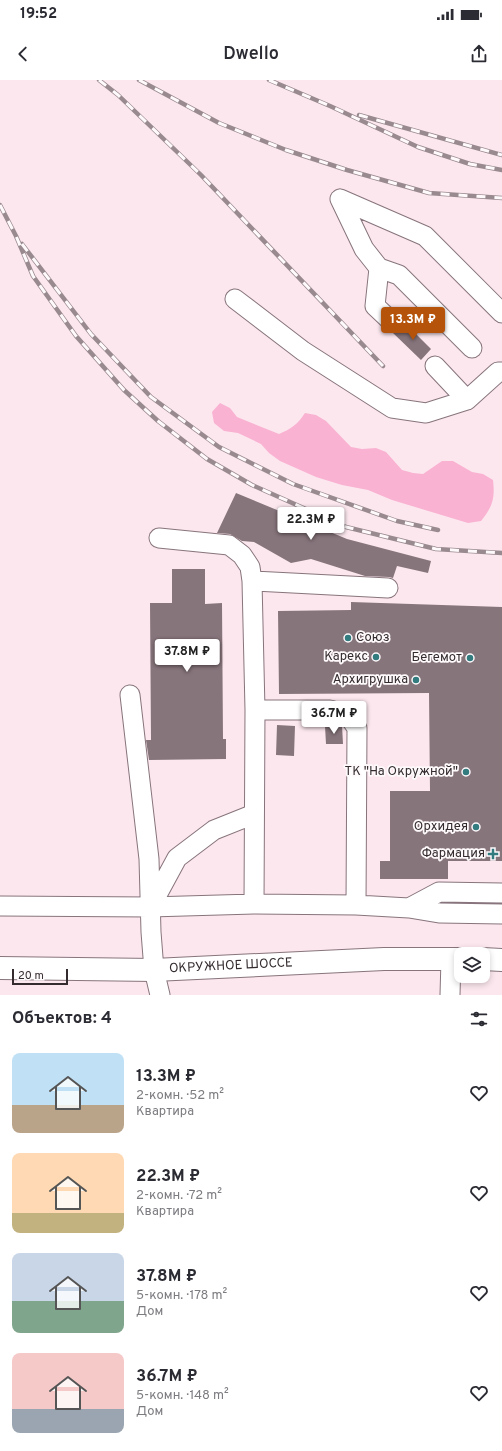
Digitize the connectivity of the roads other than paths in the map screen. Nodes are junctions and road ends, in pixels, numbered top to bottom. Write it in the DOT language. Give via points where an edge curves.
graph roads {
  1 [pos="379,268"];
  2 [pos="235,299"];
  3 [pos="502,313"];
  4 [pos="392,322"];
  5 [pos="472,348"];
  6 [pos="435,366"];
  7 [pos="502,372"];
  8 [pos="467,400"];
  9 [pos="159,538"];
  10 [pos="252,581"];
  11 [pos="388,588"];
  12 [pos="130,695"];
  13 [pos="255,710"];
  14 [pos="254,814"];
  15 [pos="502,893"];
  16 [pos="254,904"];
  17 [pos="356,905"];
  18 [pos="0,906"];
  19 [pos="150,907"];
  20 [pos="409,908"];
  21 [pos="502,914"];
  22 [pos="454,959"];
  23 [pos="490,959"];
  24 [pos="502,960"];
  25 [pos="0,968"];
  26 [pos="154,970"];
  27 [pos="454,971"];
  28 [pos="160,995"];
  29 [pos="450,995"];
  1 -- 3 [label="lane" via="364,249 340,199 425,236"];
  1 -- 4 [label="lane" via="375,306"];
  1 -- 5 [label="lane" via="399,274"];
  2 -- 8 [label="lane" via="303,351 392,408 426,413"];
  6 -- 8 [label="lane"];
  7 -- 8 [label="lane" via="498,372"];
  9 -- 10 [label="lane" via="229,545 242,555 250,567"];
  10 -- 11 [label="lane"];
  10 -- 13 [label="lane"];
  12 -- 19 [label="lane" via="149,859"];
  13 -- 14 [label="lane"];
  13 -- 17 [label="lane" via="330,710 348,715 356,728"];
  14 -- 16 [label="lane"];
  14 -- 19 [label="lane" via="214,830 177,858"];
  15 -- 20 [label="lane" via="439,892"];
  16 -- 17 [label="lane"];
  16 -- 19 [label="lane"];
  17 -- 20 [label="lane"];
  18 -- 19 [label="lane"];
  19 -- 26 [label="lane"];
  20 -- 21 [label="lane" via="438,913"];
  22 -- 26 [label="main road, ОКРУЖНОЕ ШОССЕ" via="384,959"];
  23 -- 24 [label="main road"];
  25 -- 26 [label="main road, ОКРУЖНОЕ ШОССЕ"];
  26 -- 28 [label="lane"];
  27 -- 29 [label="lane"];
}
